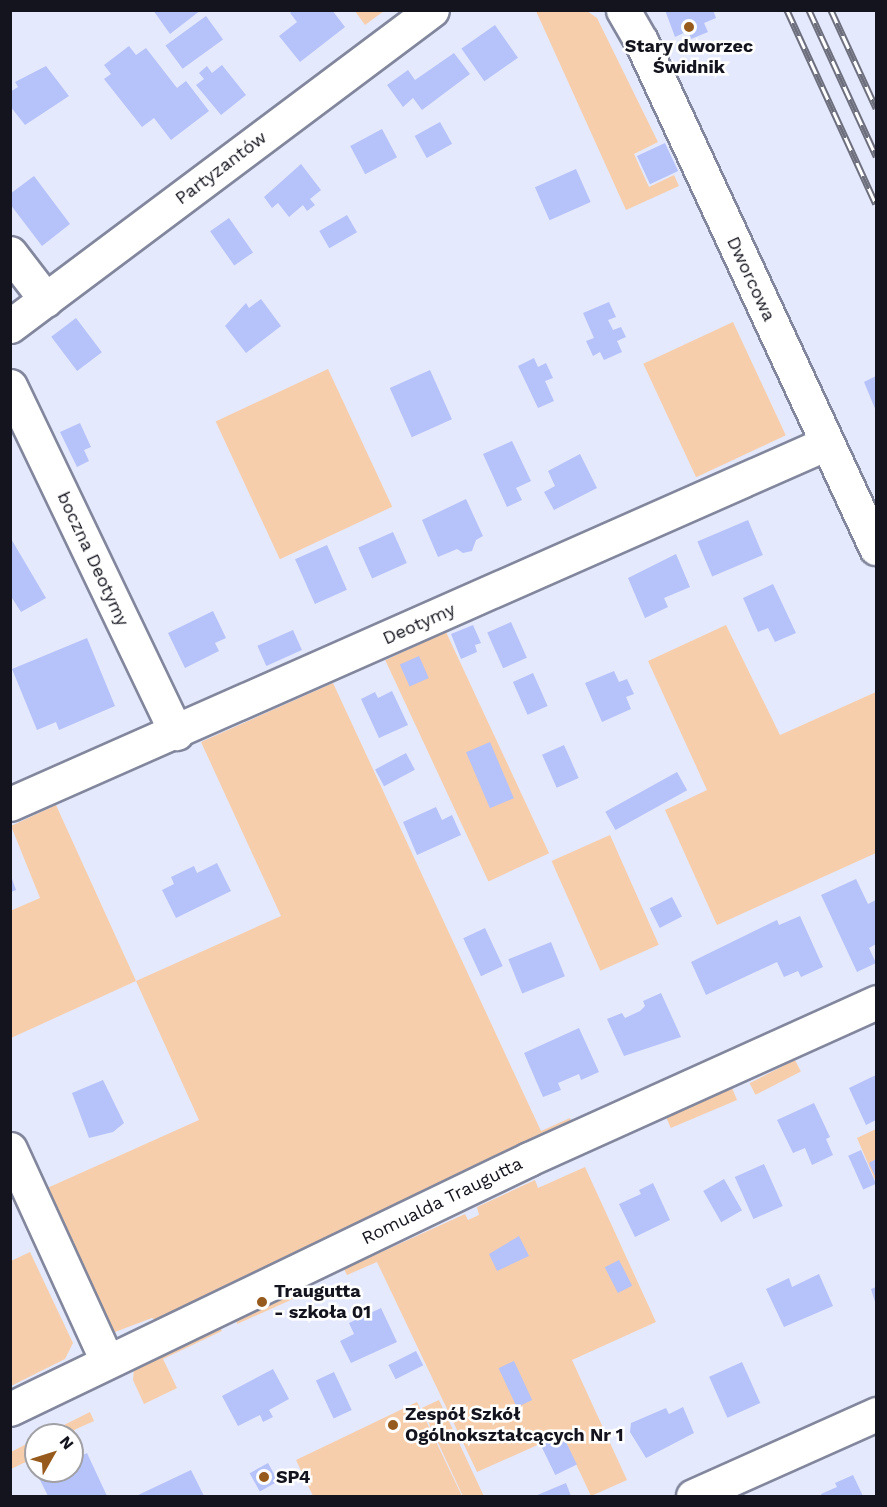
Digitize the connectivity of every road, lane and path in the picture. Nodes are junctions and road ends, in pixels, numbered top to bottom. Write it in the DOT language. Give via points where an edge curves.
graph roads {
  1 [pos="432,10"];
  2 [pos="623,10"];
  3 [pos="10,253"];
  4 [pos="46,300"];
  5 [pos="10,326"];
  6 [pos="10,386"];
  7 [pos="827,443"];
  8 [pos="876,548"];
  9 [pos="176,733"];
  10 [pos="10,804"];
  11 [pos="876,1002"];
  12 [pos="10,1149"];
  13 [pos="107,1360"];
  14 [pos="10,1409"];
  15 [pos="876,1414"];
  16 [pos="693,1497"];
  1 -- 4 [label="street, Partyzantów"];
  2 -- 7 [label="street, Dworcowa" via="641,41"];
  3 -- 4 [label="street"];
  4 -- 5 [label="street, Partyzantów"];
  6 -- 9 [label="street, boczna Deotymy"];
  7 -- 8 [label="street, Dworcowa"];
  7 -- 9 [label="street, Deotymy"];
  9 -- 10 [label="street, Deotymy"];
  11 -- 13 [label="street, Romualda Traugutta" via="529,1159"];
  12 -- 13 [label="street"];
  13 -- 14 [label="street, Romualda Traugutta"];
  15 -- 16 [label="street"];
}
